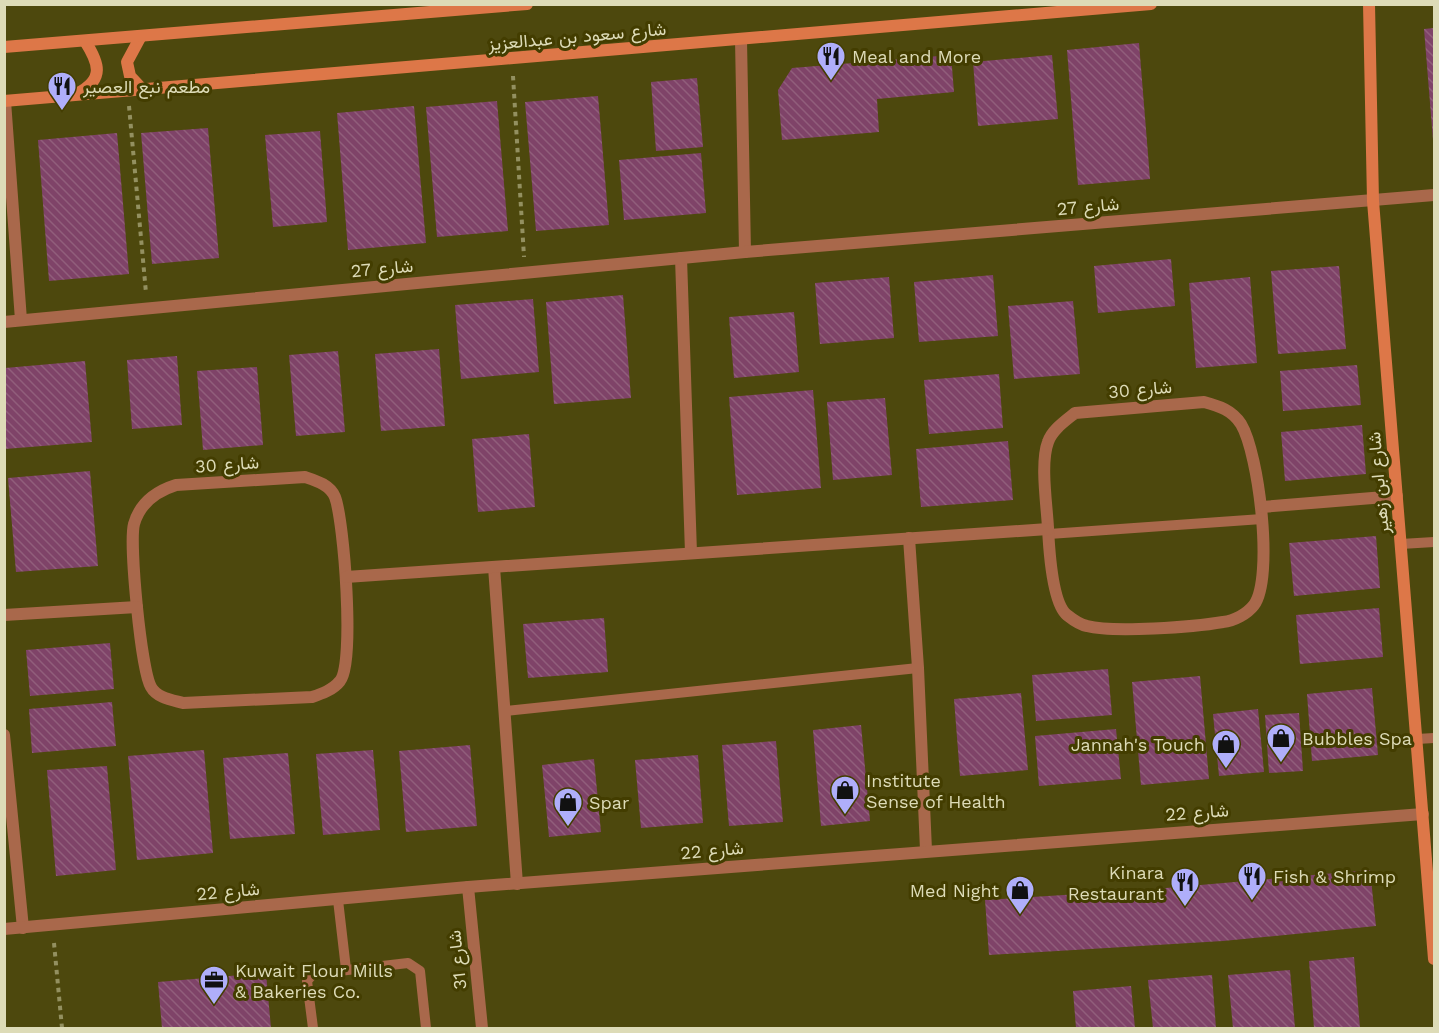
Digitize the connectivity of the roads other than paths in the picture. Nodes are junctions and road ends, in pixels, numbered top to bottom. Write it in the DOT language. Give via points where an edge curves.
graph roads {
  1 [pos="1151,4"];
  2 [pos="1369,4"];
  3 [pos="525,5"];
  4 [pos="141,36"];
  5 [pos="741,40"];
  6 [pos="85,41"];
  7 [pos="4,47"];
  8 [pos="143,90"];
  9 [pos="75,96"];
  10 [pos="5,101"];
  11 [pos="1434,195"];
  12 [pos="1373,201"];
  13 [pos="745,252"];
  14 [pos="681,258"];
  15 [pos="21,320"];
  16 [pos="4,322"];
  17 [pos="1397,496"];
  18 [pos="1262,513"];
  19 [pos="1049,532"];
  20 [pos="909,538"];
  21 [pos="1434,542"];
  22 [pos="1401,544"];
  23 [pos="691,553"];
  24 [pos="494,567"];
  25 [pos="346,577"];
  26 [pos="137,607"];
  27 [pos="4,615"];
  28 [pos="918,668"];
  29 [pos="506,711"];
  30 [pos="4,735"];
  31 [pos="1434,738"];
  32 [pos="1417,739"];
  33 [pos="1423,814"];
  34 [pos="926,850"];
  35 [pos="517,884"];
  36 [pos="468,887"];
  37 [pos="338,900"];
  38 [pos="23,928"];
  39 [pos="4,930"];
  40 [pos="1434,959"];
  41 [pos="346,969"];
  42 [pos="313,1029"];
  43 [pos="426,1029"];
  44 [pos="482,1029"];
  1 -- 5 [label="main road, شارع سعود بن عبدالعزيز"];
  2 -- 12 [label="main road, شارع ابن زهير"];
  3 -- 4 [label="main road, شارع سعود بن عبدالعزيز"];
  4 -- 6 [label="main road, شارع سعود بن عبدالعزيز"];
  4 -- 8 [label="main road" via="127,62 130,76"];
  5 -- 8 [label="main road, شارع سعود بن عبدالعزيز"];
  5 -- 13 [label="street"];
  6 -- 7 [label="main road, شارع سعود بن عبدالعزيز"];
  6 -- 9 [label="main road" via="97,60 97,73 90,87"];
  8 -- 9 [label="main road, شارع سعود بن عبدالعزيز"];
  9 -- 10 [label="main road, شارع سعود بن عبدالعزيز"];
  10 -- 15 [label="street"];
  11 -- 12 [label="street, شارع 27"];
  12 -- 13 [label="street, شارع 27"];
  12 -- 17 [label="main road, شارع ابن زهير"];
  13 -- 14 [label="street, شارع 27"];
  14 -- 15 [label="street, شارع 27"];
  14 -- 23 [label="street"];
  15 -- 16 [label="street, شارع 27"];
  17 -- 18 [label="street"];
  17 -- 22 [label="main road, شارع ابن زهير"];
  18 -- 19 [label="lane"];
  18 -- 19 [label="street, شارع 30" via="1262,585 1254,605 1241,616 1224,622 1116,629 1086,626 1066,615 1056,597"];
  18 -- 19 [label="street, شارع 30" via="1250,441 1240,422 1225,408 1204,402 1075,413 1048,441"];
  19 -- 20 [label="street"];
  20 -- 23 [label="street"];
  20 -- 28 [label="street"];
  21 -- 22 [label="lane"];
  22 -- 32 [label="main road, شارع ابن زهير"];
  23 -- 24 [label="street"];
  24 -- 25 [label="street"];
  24 -- 29 [label="street"];
  25 -- 26 [label="street, شارع 30" via="347,661 341,681 312,697 183,703 164,699 152,689 145,672"];
  25 -- 26 [label="street, شارع 30" via="334,495 321,482 305,477 176,485 158,491 142,507 134,524"];
  26 -- 27 [label="street"];
  28 -- 29 [label="lane"];
  28 -- 34 [label="street"];
  29 -- 35 [label="street"];
  30 -- 38 [label="street"];
  31 -- 32 [label="lane"];
  32 -- 33 [label="main road, شارع ابن زهير"];
  33 -- 34 [label="street, شارع 22"];
  33 -- 40 [label="main road, شارع ابن زهير"];
  34 -- 35 [label="street, شارع 22"];
  35 -- 36 [label="street, شارع 22"];
  36 -- 37 [label="street, شارع 22"];
  36 -- 44 [label="street, شارع 31"];
  37 -- 38 [label="street, شارع 22"];
  37 -- 41 [label="lane"];
  38 -- 39 [label="street, شارع 22"];
  41 -- 42 [label="lane" via="313,974 307,981"];
  41 -- 43 [label="lane" via="414,965 420,971"];
}
